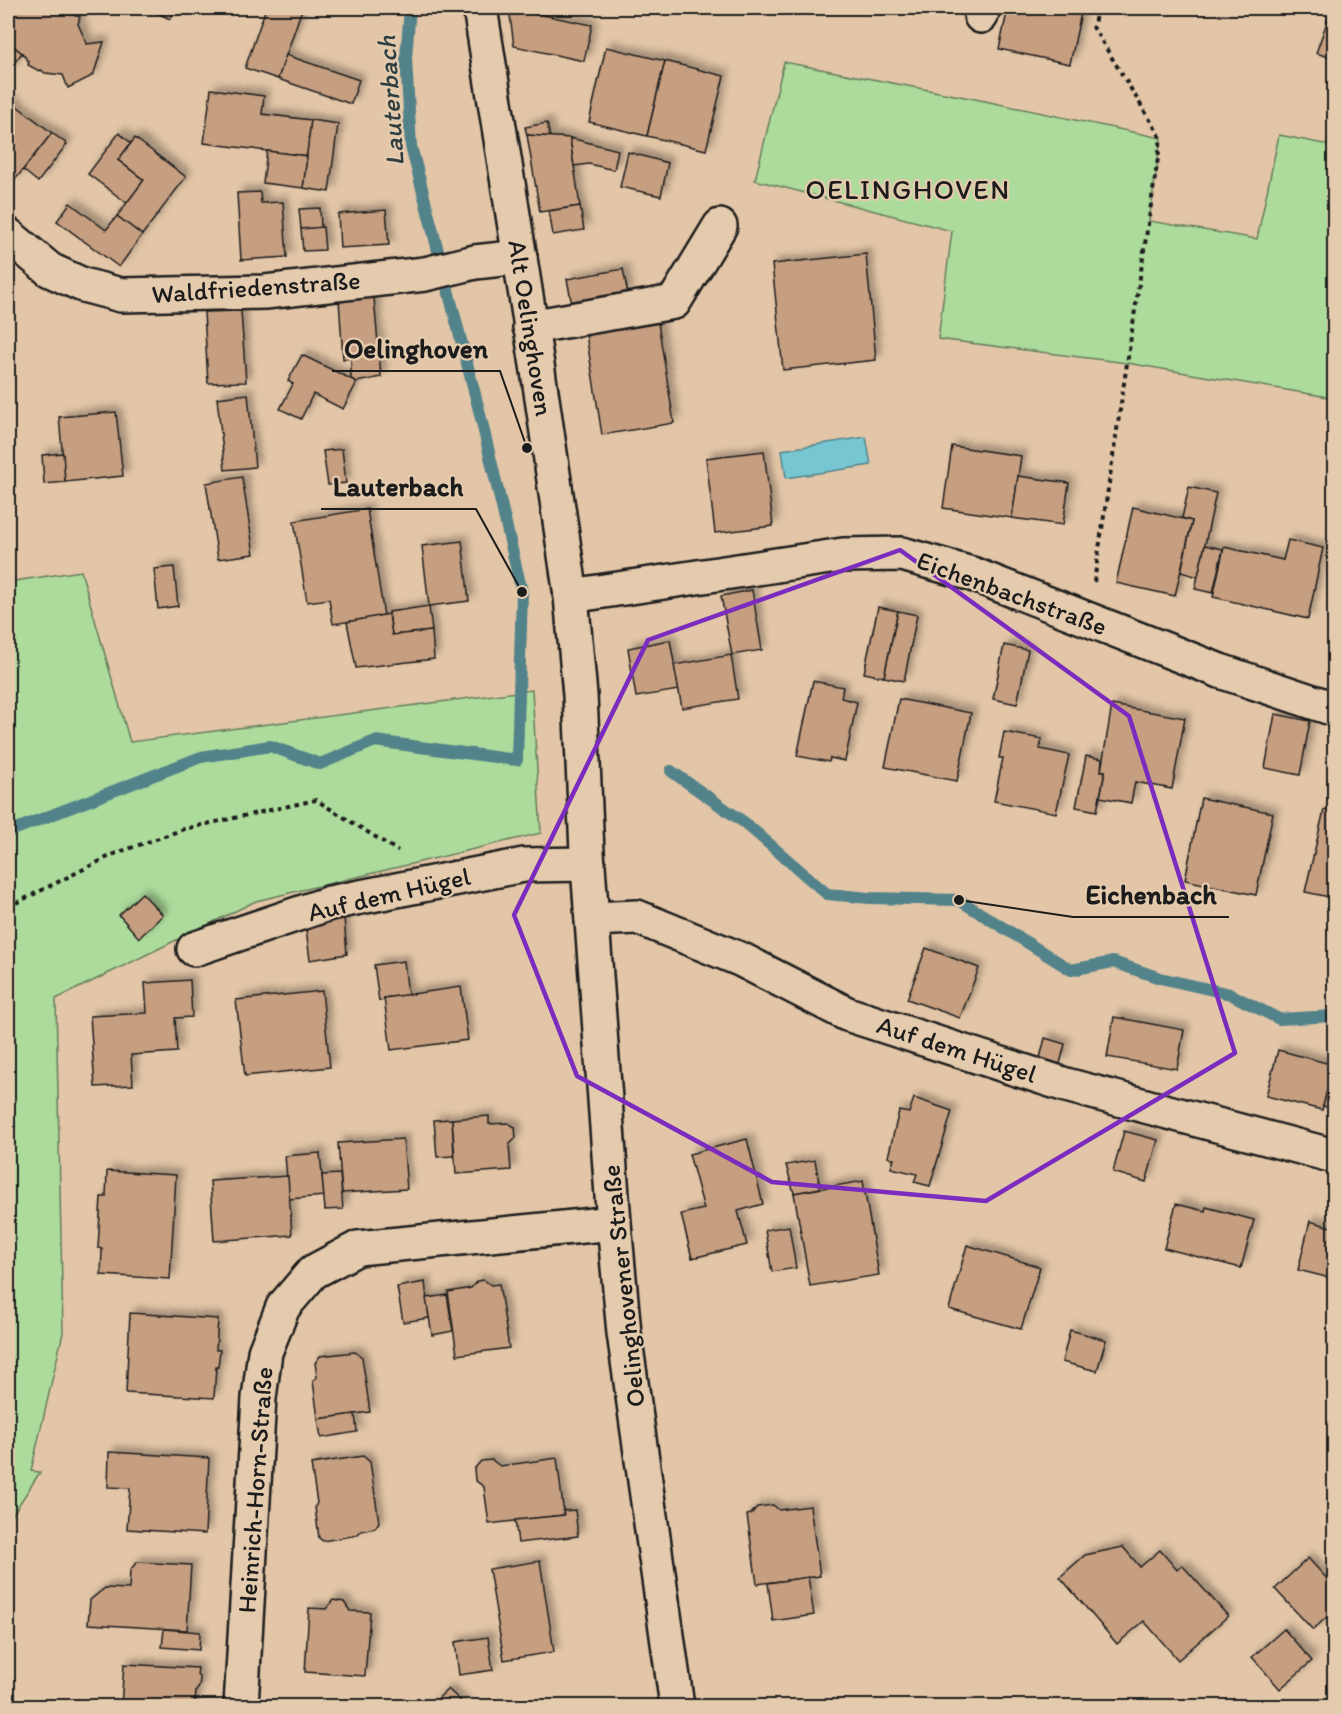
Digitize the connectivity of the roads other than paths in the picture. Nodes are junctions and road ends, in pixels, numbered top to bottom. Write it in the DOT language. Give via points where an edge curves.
graph roads {
  1 [pos="480,8"];
  2 [pos="720,226"];
  3 [pos="8,235"];
  4 [pos="520,257"];
  5 [pos="530,327"];
  6 [pos="571,596"];
  7 [pos="1335,709"];
  8 [pos="588,864"];
  9 [pos="592,919"];
  10 [pos="194,949"];
  11 [pos="1335,1156"];
  12 [pos="614,1223"];
  13 [pos="241,1707"];
  14 [pos="677,1707"];
  1 -- 4 [label="street, Alt Oelinghoven"];
  2 -- 5 [label="street" via="674,302"];
  3 -- 4 [label="street, Waldfriedenstraße" via="50,270 83,285 121,295 265,292 425,274 475,262"];
  4 -- 5 [label="street, Alt Oelinghoven"];
  5 -- 6 [label="street, Alt Oelinghoven"];
  6 -- 7 [label="street, Eichenbachstraße" via="843,555 902,554 972,574 1220,671"];
  6 -- 8 [label="street, Alt Oelinghoven"];
  8 -- 9 [label="street, Oelinghovener Straße"];
  8 -- 10 [label="street, Auf dem Hügel" via="524,865 330,903"];
  9 -- 11 [label="street, Auf dem Hügel" via="637,917 742,960 847,1014 1066,1085"];
  9 -- 12 [label="street, Oelinghovener Straße"];
  12 -- 13 [label="street, Heinrich-Horn-Straße" via="358,1248 313,1272 283,1307 265,1352 260,1398"];
  12 -- 14 [label="street, Oelinghovener Straße" via="624,1333"];
}
